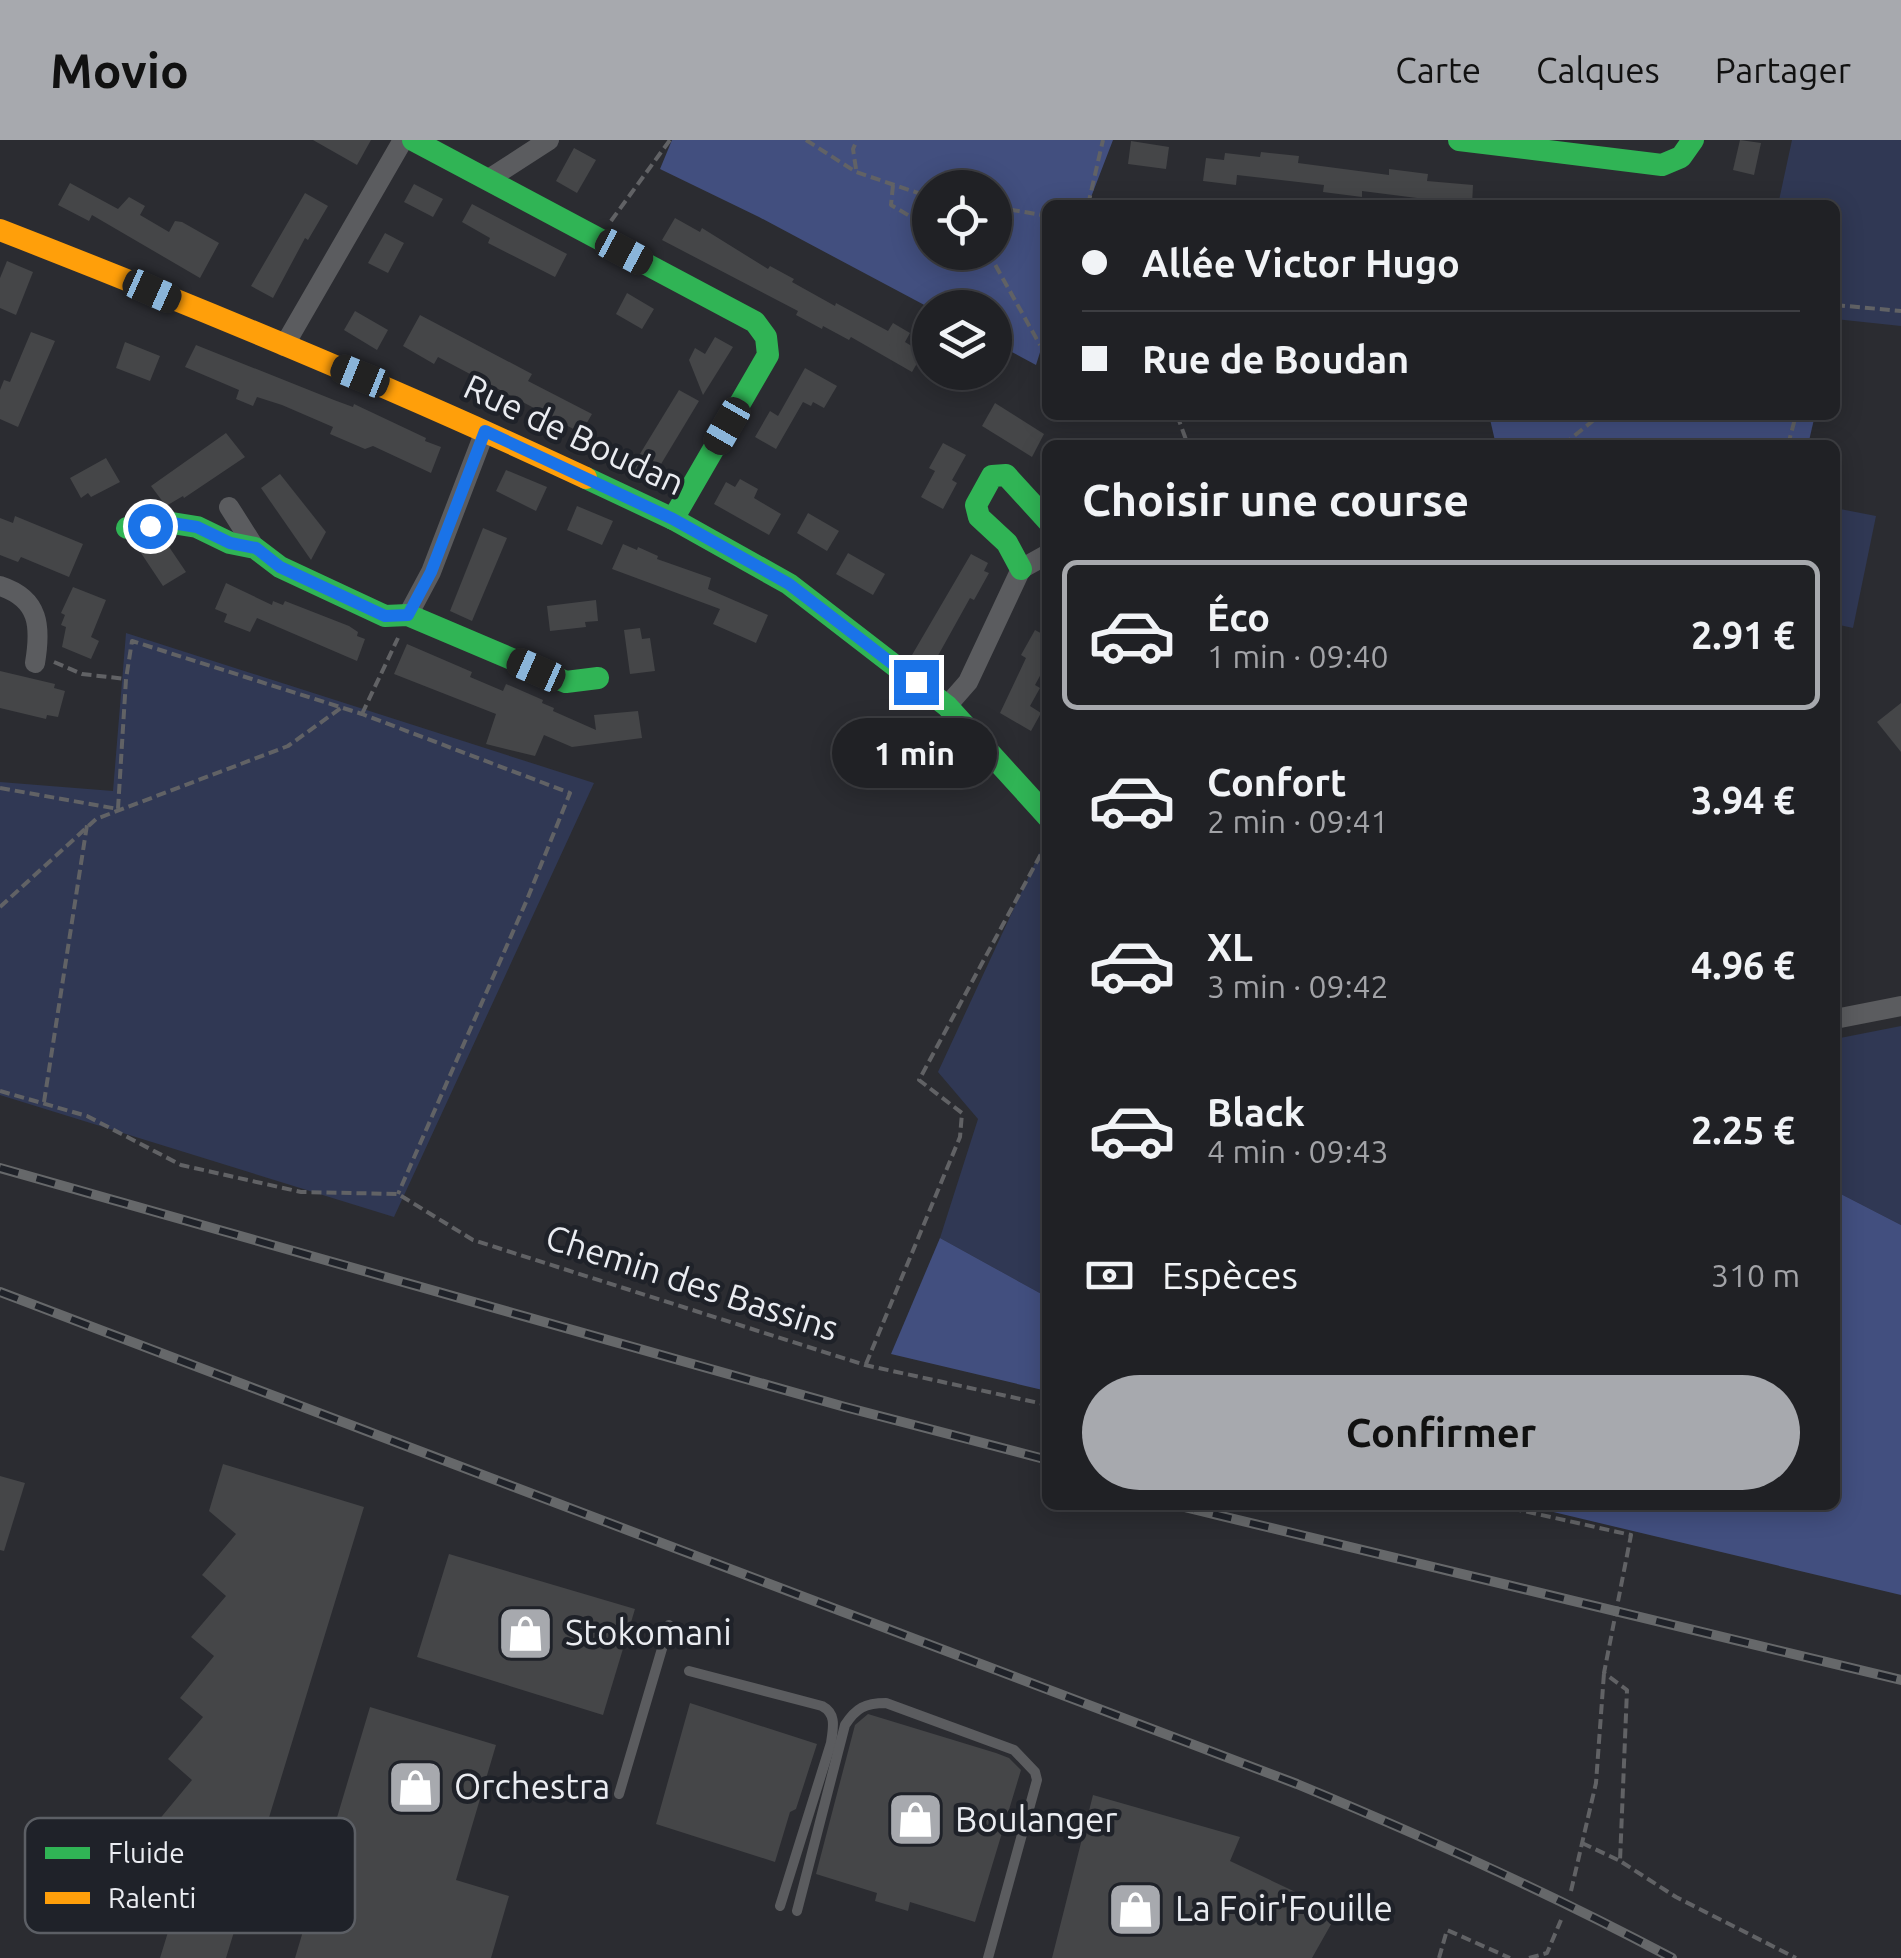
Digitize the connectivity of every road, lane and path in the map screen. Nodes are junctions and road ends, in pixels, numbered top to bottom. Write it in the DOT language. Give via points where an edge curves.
graph roads {
  1 [pos="403,140"];
  2 [pos="413,140"];
  3 [pos="549,140"];
  4 [pos="670,140"];
  5 [pos="806,140"];
  6 [pos="857,140"];
  7 [pos="1103,140"];
  8 [pos="1459,140"];
  9 [pos="1693,140"];
  10 [pos="856,172"];
  11 [pos="489,178"];
  12 [pos="893,185"];
  13 [pos="912,191"];
  14 [pos="1089,200"];
  15 [pos="1012,211"];
  16 [pos="1042,215"];
  17 [pos="912,217"];
  18 [pos="0,230"];
  19 [pos="597,237"];
  20 [pos="998,270"];
  21 [pos="1840,305"];
  22 [pos="1901,311"];
  23 [pos="1040,345"];
  24 [pos="284,346"];
  25 [pos="1594,420"];
  26 [pos="485,431"];
  27 [pos="1569,440"];
  28 [pos="228,507"];
  29 [pos="1042,514"];
  30 [pos="673,519"];
  31 [pos="127,528"];
  32 [pos="256,548"];
  33 [pos="1042,557"];
  34 [pos="1022,569"];
  35 [pos="0,586"];
  36 [pos="408,615"];
  37 [pos="35,659"];
  38 [pos="598,678"];
  39 [pos="126,679"];
  40 [pos="946,706"];
  41 [pos="342,708"];
  42 [pos="362,714"];
  43 [pos="0,788"];
  44 [pos="118,809"];
  45 [pos="1042,810"];
  46 [pos="86,825"];
  47 [pos="1042,852"];
  48 [pos="0,906"];
  49 [pos="1901,1006"];
  50 [pos="1840,1017"];
  51 [pos="0,1090"];
  52 [pos="44,1104"];
  53 [pos="398,1194"];
  54 [pos="866,1365"];
  55 [pos="1042,1404"];
  56 [pos="1521,1510"];
  57 [pos="669,1625"];
  58 [pos="689,1671"];
  59 [pos="1604,1673"];
  60 [pos="619,1794"];
  61 [pos="1582,1843"];
  62 [pos="1620,1861"];
  63 [pos="1571,1891"];
  64 [pos="780,1906"];
  65 [pos="797,1911"];
  66 [pos="1561,1920"];
  67 [pos="988,1958"];
  68 [pos="1438,1958"];
  69 [pos="1510,1958"];
  70 [pos="1528,1958"];
  71 [pos="1796,1958"];
  1 -- 24 [label="street"];
  2 -- 11 [label="street"];
  3 -- 11 [label="street"];
  4 -- 19 [label="path"];
  5 -- 10 [label="path"];
  6 -- 10 [label="path"];
  7 -- 14 [label="path"];
  8 -- 9 [label="street" via="1662,165 1687,154"];
  10 -- 12 [label="path"];
  11 -- 19 [label="street"];
  12 -- 13 [label="path"];
  12 -- 17 [label="path" via="891,205"];
  15 -- 16 [label="path"];
  18 -- 24 [label="street, Rue de Boudan"];
  19 -- 30 [label="street" via="755,322 766,337 768,355"];
  20 -- 23 [label="path"];
  21 -- 22 [label="path"];
  24 -- 26 [label="street, Rue de Boudan"];
  25 -- 27 [label="path"];
  26 -- 30 [label="street, Rue de Boudan"];
  26 -- 36 [label="street"];
  28 -- 32 [label="street"];
  29 -- 34 [label="street" via="1006,475 992,476 980,494 979,517 1007,543"];
  30 -- 40 [label="street, Rue de Boudan" via="789,584"];
  31 -- 32 [label="street" via="172,523"];
  32 -- 36 [label="street" via="280,567 385,616"];
  33 -- 34 [label="street"];
  34 -- 40 [label="street" via="968,682"];
  35 -- 37 [label="street" via="34,610"];
  36 -- 38 [label="street" via="566,682"];
  36 -- 42 [label="path"];
  37 -- 39 [label="path"];
  39 -- 41 [label="path" via="132,641"];
  39 -- 44 [label="path"];
  40 -- 45 [label="street, Rue de Boudan"];
  41 -- 42 [label="path"];
  41 -- 44 [label="path" via="288,746"];
  42 -- 53 [label="path" via="570,793"];
  43 -- 44 [label="path"];
  44 -- 46 [label="path"];
  46 -- 48 [label="path"];
  46 -- 52 [label="path"];
  47 -- 54 [label="path, Chemin des Bassins" via="919,1080 962,1114 960,1137"];
  49 -- 50 [label="street"];
  51 -- 52 [label="path"];
  52 -- 53 [label="path" via="87,1116 181,1165 301,1192"];
  53 -- 54 [label="path, Chemin des Bassins" via="474,1240"];
  54 -- 55 [label="path"];
  56 -- 59 [label="path" via="1630,1534"];
  57 -- 60 [label="lane"];
  58 -- 64 [label="lane" via="829,1710 834,1722"];
  59 -- 61 [label="path" via="1596,1782"];
  59 -- 62 [label="path" via="1627,1690"];
  61 -- 62 [label="path"];
  61 -- 63 [label="path"];
  62 -- 71 [label="path"];
  65 -- 67 [label="lane" via="845,1726 867,1703 886,1702 1014,1750 1035,1772"];
  66 -- 70 [label="path" via="1547,1953"];
  68 -- 69 [label="path" via="1447,1930"];
}
